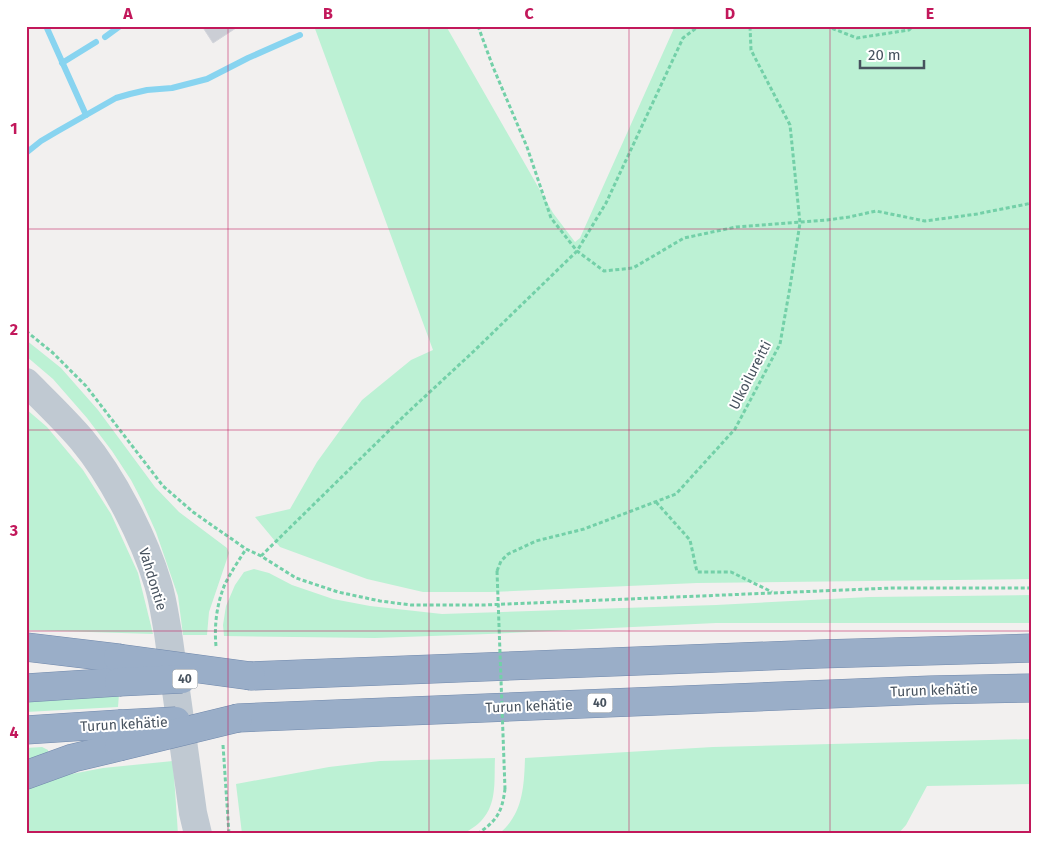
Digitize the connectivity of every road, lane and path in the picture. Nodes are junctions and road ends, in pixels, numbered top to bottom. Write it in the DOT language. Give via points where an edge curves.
graph roads {
  1 [pos="478,26"];
  2 [pos="699,26"];
  3 [pos="750,26"];
  4 [pos="826,26"];
  5 [pos="913,26"];
  6 [pos="1032,203"];
  7 [pos="800,223"];
  8 [pos="577,251"];
  9 [pos="26,331"];
  10 [pos="26,382"];
  11 [pos="656,502"];
  12 [pos="261,556"];
  13 [pos="1032,588"];
  14 [pos="772,592"];
  15 [pos="26,647"];
  16 [pos="1032,648"];
  17 [pos="119,670"];
  18 [pos="26,688"];
  19 [pos="1032,688"];
  20 [pos="26,730"];
  21 [pos="119,735"];
  22 [pos="26,775"];
  23 [pos="194,827"];
  24 [pos="478,834"];
  1 -- 8 [label="path" via="527,147 551,218"];
  2 -- 8 [label="path" via="683,38 606,203"];
  3 -- 7 [label="path, Ulkoilureitti" via="750,50 790,125"];
  4 -- 5 [label="path" via="857,38 909,30"];
  6 -- 7 [label="path" via="925,221 876,212"];
  7 -- 8 [label="path" via="736,227 684,238 633,268 604,271"];
  7 -- 11 [label="path, Ulkoilureitti" via="780,344 735,429 676,494"];
  8 -- 12 [label="path"];
  9 -- 12 [label="path" via="86,386 163,486 193,512"];
  10 -- 23 [label="street, Vahdontie" via="99,463 142,541 158,584 165,615"];
  11 -- 14 [label="path" via="690,540 697,572 731,572"];
  11 -- 24 [label="path, Ulkoilureitti, bridge" via="584,529 536,541 500,561 497,571 505,789 499,815"];
  12 -- 14 [label="path" via="296,578 338,592 411,604"];
  13 -- 14 [label="path"];
  15 -- 17 [label="highway"];
  16 -- 17 [label="highway, bridge" via="261,676"];
  17 -- 18 [label="highway"];
  19 -- 21 [label="highway, Turun kehätie / 40, bridge" via="271,716"];
  20 -- 21 [label="highway, Turun kehätie"];
  21 -- 22 [label="highway" via="73,758"];
}
